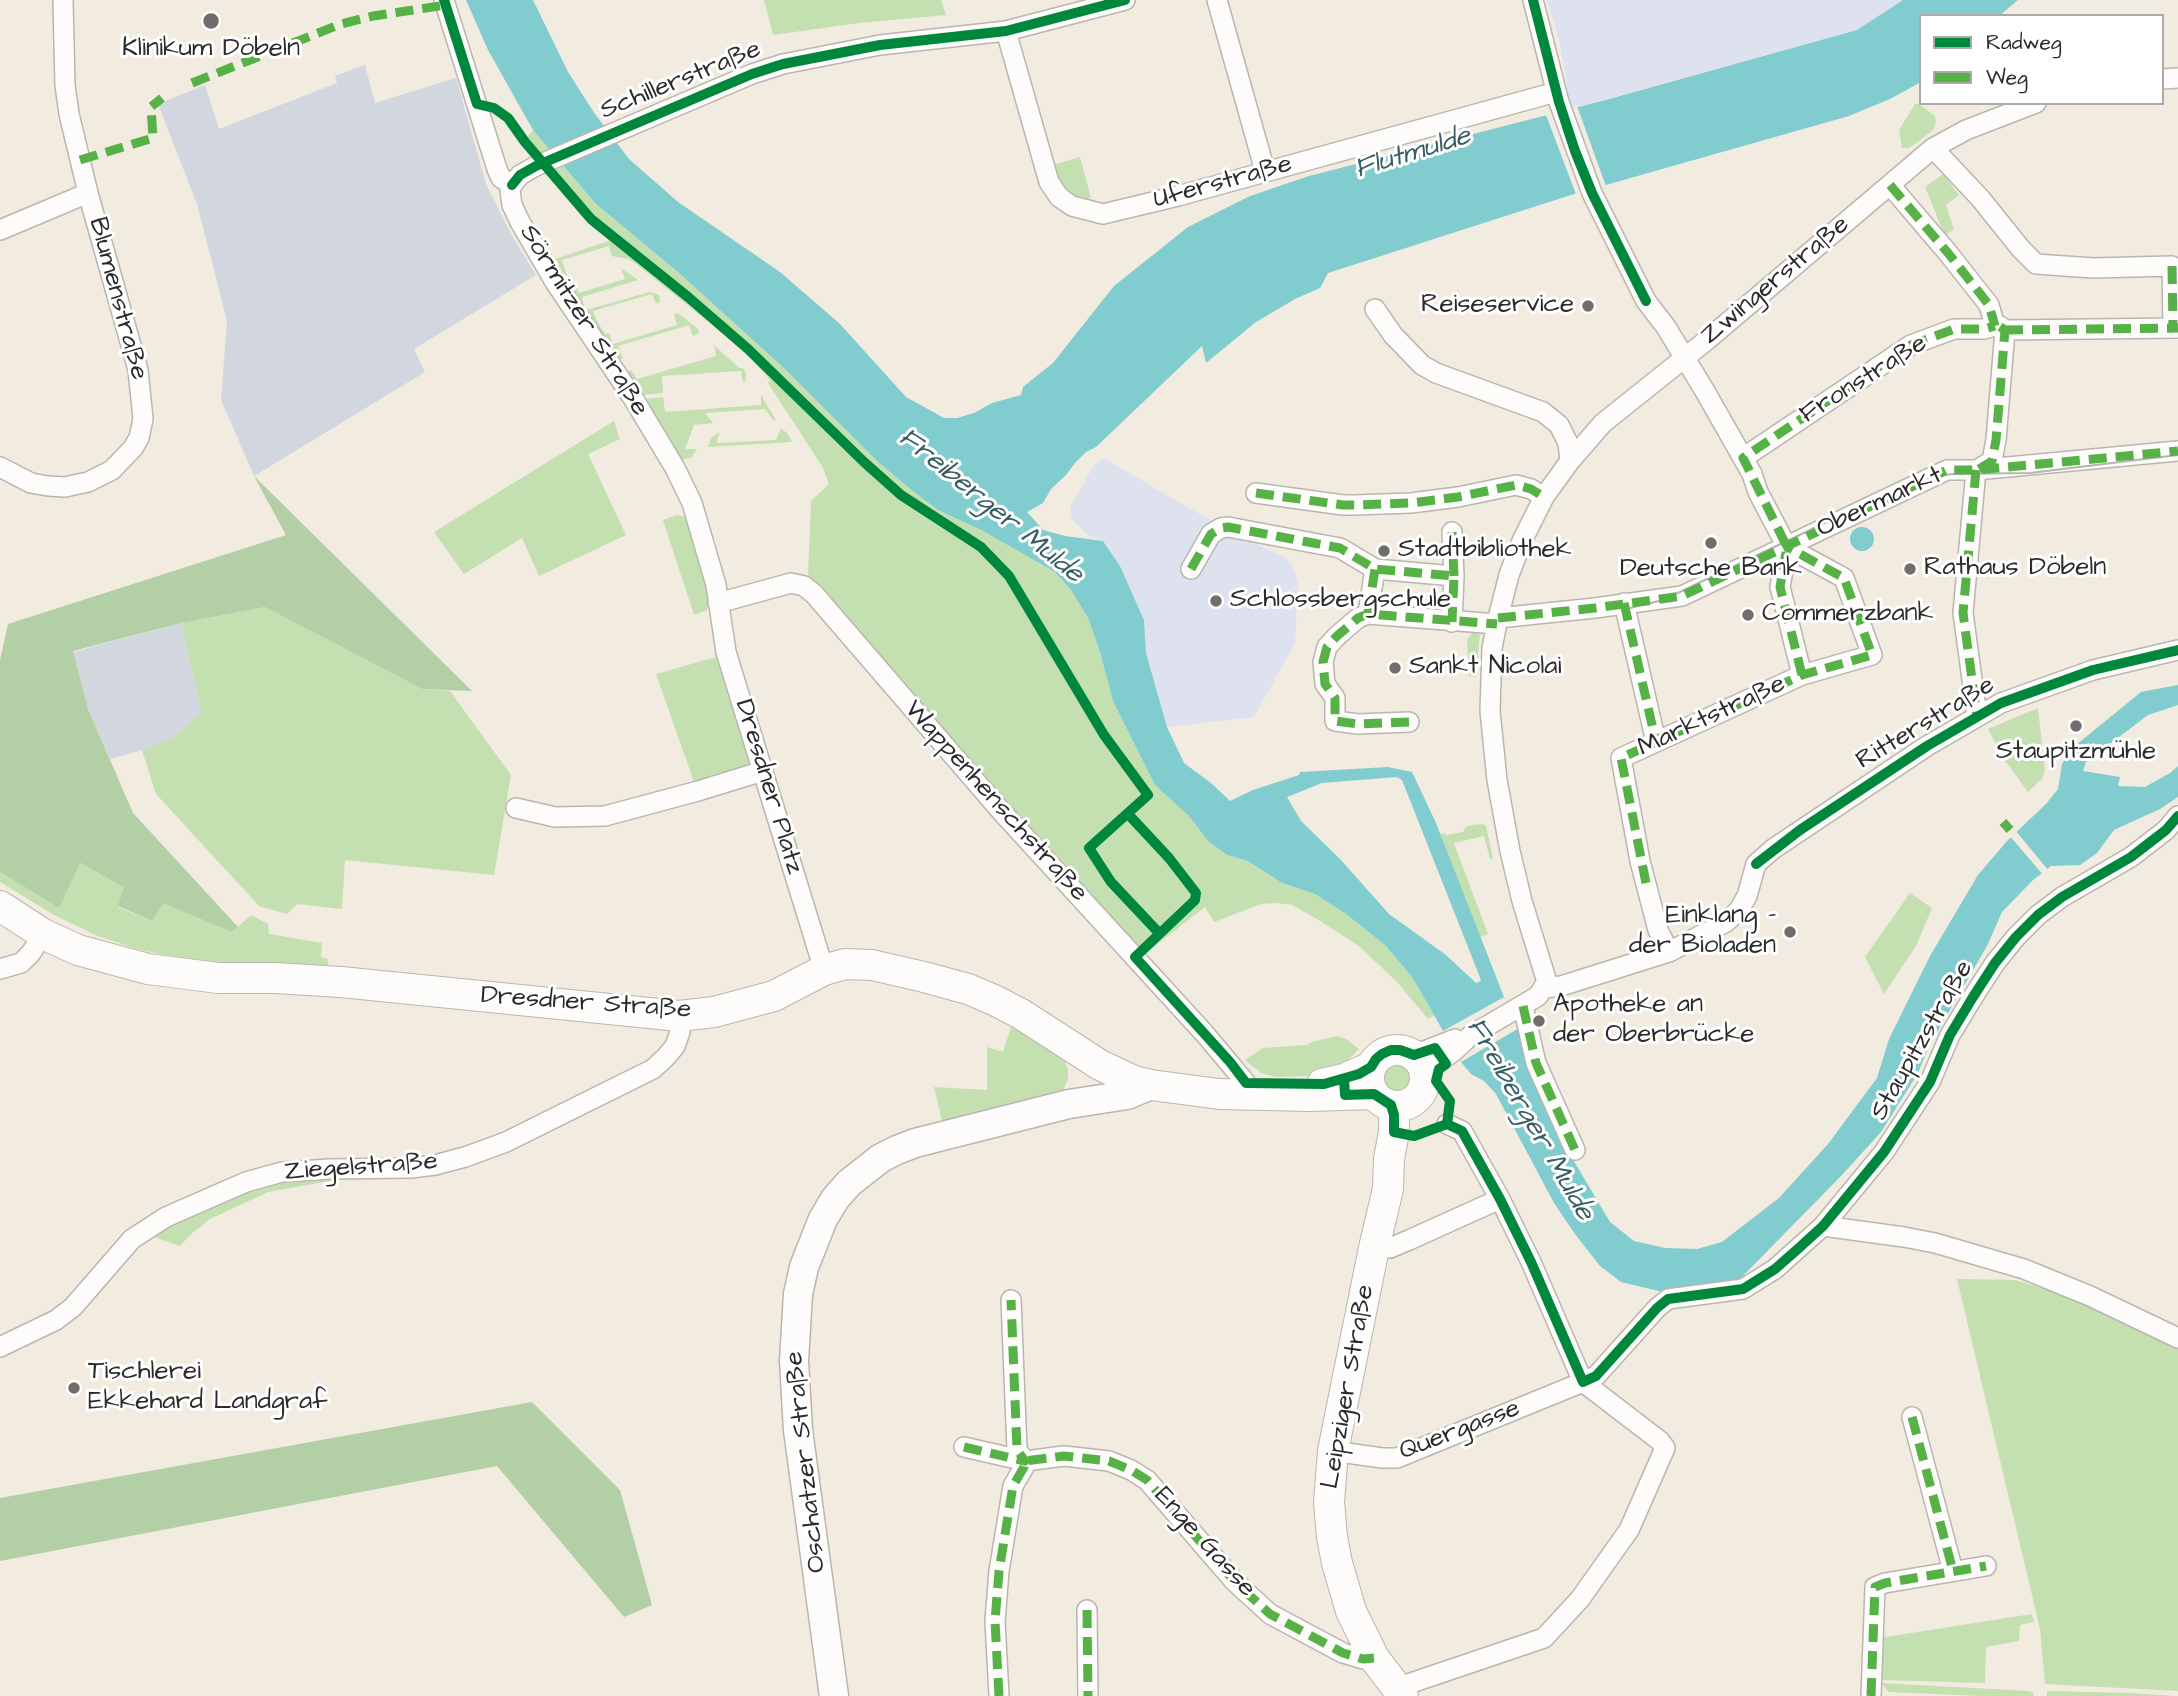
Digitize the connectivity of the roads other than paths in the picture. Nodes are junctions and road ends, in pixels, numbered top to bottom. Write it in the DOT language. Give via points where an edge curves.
graph roads {
  1 [pos="63,0"];
  2 [pos="444,0"];
  3 [pos="1125,0"];
  4 [pos="1217,0"];
  5 [pos="1534,0"];
  6 [pos="1006,31"];
  7 [pos="1559,101"];
  8 [pos="2031,105"];
  9 [pos="1933,148"];
  10 [pos="1265,171"];
  11 [pos="513,185"];
  12 [pos="1890,185"];
  13 [pos="88,192"];
  14 [pos="0,230"];
  15 [pos="1375,309"];
  16 [pos="2000,328"];
  17 [pos="2175,328"];
  18 [pos="1685,357"];
  19 [pos="2178,451"];
  20 [pos="1743,458"];
  21 [pos="1570,461"];
  22 [pos="0,467"];
  23 [pos="1976,470"];
  24 [pos="1256,493"];
  25 [pos="1544,497"];
  26 [pos="1452,532"];
  27 [pos="1787,547"];
  28 [pos="1191,569"];
  29 [pos="1375,569"];
  30 [pos="1454,576"];
  31 [pos="1844,578"];
  32 [pos="1780,587"];
  33 [pos="718,603"];
  34 [pos="1624,603"];
  35 [pos="1368,614"];
  36 [pos="1497,621"];
  37 [pos="1452,622"];
  38 [pos="2178,650"];
  39 [pos="1802,675"];
  40 [pos="1977,716"];
  41 [pos="1409,722"];
  42 [pos="1656,742"];
  43 [pos="762,771"];
  44 [pos="516,808"];
  45 [pos="2178,816"];
  46 [pos="0,906"];
  47 [pos="43,934"];
  48 [pos="1669,951"];
  49 [pos="0,969"];
  50 [pos="824,970"];
  51 [pos="1544,988"];
  52 [pos="1518,1009"];
  53 [pos="679,1016"];
  54 [pos="1100,1065"];
  55 [pos="1398,1082"];
  56 [pos="1246,1083"];
  57 [pos="1151,1085"];
  58 [pos="1189,1090"];
  59 [pos="1069,1104"];
  60 [pos="1447,1124"];
  61 [pos="1575,1150"];
  62 [pos="1500,1199"];
  63 [pos="1823,1226"];
  64 [pos="1374,1248"];
  65 [pos="1011,1300"];
  66 [pos="2178,1338"];
  67 [pos="0,1347"];
  68 [pos="1583,1382"];
  69 [pos="1912,1417"];
  70 [pos="964,1447"];
  71 [pos="1333,1451"];
  72 [pos="1025,1461"];
  73 [pos="1986,1566"];
  74 [pos="1953,1571"];
  75 [pos="1087,1610"];
  76 [pos="1374,1658"];
  77 [pos="1401,1694"];
  78 [pos="834,1696"];
  79 [pos="999,1696"];
  80 [pos="1088,1696"];
  81 [pos="1871,1696"];
  1 -- 13 [label="street, Blumenstraße" via="65,85"];
  2 -- 11 [label="street, Sörmitzer Straße" via="497,169"];
  3 -- 6 [label="street, Schillerstraße"];
  4 -- 10 [label="street"];
  5 -- 7 [label="street, Obermarkt"];
  6 -- 10 [label="street, Uferstraße" via="1049,182 1072,206 1103,214"];
  6 -- 11 [label="street, Schillerstraße" via="880,45 783,64 536,166"];
  7 -- 10 [label="street, Uferstraße"];
  7 -- 18 [label="street, Obermarkt" via="1592,193 1646,301"];
  8 -- 9 [label="street, Zwingerstraße"];
  9 -- 12 [label="street, Zwingerstraße"];
  9 -- 17 [label="street, Fronstraße" via="2036,264 2172,266"];
  11 -- 33 [label="street, Sörmitzer Straße" via="512,205 530,243 675,468 692,503"];
  12 -- 16 [label="street" via="1989,305"];
  12 -- 18 [label="street, Zwingerstraße"];
  13 -- 14 [label="street"];
  13 -- 22 [label="street, Blumenstraße" via="138,370 141,431 133,448 112,470 75,485 31,483"];
  15 -- 21 [label="street" via="1422,365 1543,412 1559,425"];
  16 -- 17 [label="street, Fronstraße"];
  16 -- 20 [label="street, Fronstraße" via="1954,329 1911,345"];
  16 -- 23 [label="street" via="1996,440 1992,461"];
  18 -- 20 [label="street, Obermarkt"];
  18 -- 21 [label="street, Zwingerstraße" via="1603,423"];
  19 -- 23 [label="street, Obermarkt"];
  20 -- 27 [label="street, Obermarkt"];
  21 -- 25 [label="street, Zwingerstraße"];
  23 -- 27 [label="street, Obermarkt" via="1947,470"];
  23 -- 40 [label="street" via="1963,613"];
  24 -- 25 [label="street" via="1355,505 1412,503 1516,485"];
  25 -- 36 [label="street, Zwingerstraße" via="1509,575"];
  26 -- 30 [label="street"];
  27 -- 31 [label="street, Obermarkt"];
  27 -- 32 [label="street, Obermarkt"];
  27 -- 34 [label="street, Obermarkt" via="1682,596"];
  28 -- 29 [label="street" via="1214,530 1228,527 1340,548"];
  29 -- 30 [label="street"];
  29 -- 35 [label="street"];
  30 -- 37 [label="street"];
  31 -- 39 [label="street, Marktstraße" via="1872,655"];
  32 -- 39 [label="street, Marktstraße"];
  33 -- 43 [label="street, Dresdner Platz" via="726,652"];
  33 -- 56 [label="street, Wappenhenschstraße" via="791,583 814,594 1001,811"];
  34 -- 36 [label="street, Obermarkt"];
  34 -- 42 [label="street"];
  35 -- 37 [label="street, Obermarkt"];
  35 -- 41 [label="street" via="1327,647 1325,684 1335,698 1335,721"];
  36 -- 37 [label="street, Obermarkt"];
  36 -- 51 [label="street, Zwingerstraße" via="1490,711 1497,780 1522,901 1547,976"];
  38 -- 40 [label="street, Ritterstraße" via="2093,670"];
  39 -- 48 [label="street, Marktstraße" via="1621,758 1646,883 1658,930"];
  40 -- 48 [label="street, Ritterstraße" via="1773,849 1756,863 1739,910 1726,922"];
  43 -- 44 [label="street" via="605,816 555,817"];
  43 -- 50 [label="street, Dresdner Platz"];
  45 -- 63 [label="street, Staupitzstraße" via="2131,857 2062,897 2016,937 1973,997 1930,1082 1884,1152"];
  46 -- 47 [label="main road, Dresdner Straße"];
  47 -- 49 [label="street" via="21,963"];
  47 -- 53 [label="main road, Dresdner Straße" via="98,957 183,974 341,982"];
  48 -- 51 [label="street, Ritterstraße"];
  50 -- 53 [label="main road, Dresdner Straße" via="774,996"];
  50 -- 54 [label="main road, Dresdner Straße" via="845,964 872,965 968,989 1021,1014"];
  51 -- 52 [label="street"];
  52 -- 55 [label="street" via="1451,1046 1436,1048"];
  52 -- 61 [label="street" via="1536,1063"];
  53 -- 67 [label="street, Ziegelstraße" via="680,1032 674,1046 653,1069 506,1142 435,1165 282,1172 246,1182 166,1217 132,1239 73,1307"];
  54 -- 57 [label="main road, Dresdner Straße"];
  54 -- 59 [label="main road" via="1086,1093"];
  55 -- 56 [label="main road"];
  55 -- 58 [label="main road, Dresdner Straße" via="1265,1096"];
  55 -- 64 [label="main road, Leipziger Straße" via="1413,1110"];
  56 -- 58 [label="main road"];
  57 -- 58 [label="main road, Dresdner Straße"];
  57 -- 59 [label="main road, Oschatzer Straße" via="1127,1096"];
  59 -- 78 [label="main road, Oschatzer Straße" via="915,1143 881,1158 835,1199 812,1243 798,1294 795,1392"];
  60 -- 62 [label="street" via="1462,1131"];
  62 -- 64 [label="street" via="1390,1248"];
  62 -- 68 [label="street"];
  63 -- 66 [label="street" via="1924,1241 2024,1269"];
  63 -- 68 [label="street, Staupitzstraße" via="1775,1269 1742,1289 1668,1300 1596,1376"];
  64 -- 71 [label="main road, Leipziger Straße"];
  65 -- 72 [label="street" via="1017,1450"];
  68 -- 71 [label="street, Quergasse" via="1397,1458"];
  68 -- 77 [label="street" via="1665,1448 1629,1530 1580,1599 1544,1638 1411,1683"];
  69 -- 74 [label="street"];
  70 -- 72 [label="street, Enge Gasse"];
  71 -- 76 [label="main road, Leipziger Straße" via="1329,1502 1337,1563 1351,1611"];
  72 -- 76 [label="street, Enge Gasse" via="1085,1457 1131,1470 1147,1480 1235,1582 1270,1614 1343,1653"];
  72 -- 79 [label="street" via="1013,1486 999,1571 995,1621"];
  73 -- 74 [label="street"];
  74 -- 81 [label="street" via="1875,1587"];
  75 -- 80 [label="street"];
  76 -- 77 [label="main road, Leipziger Straße"];
}
